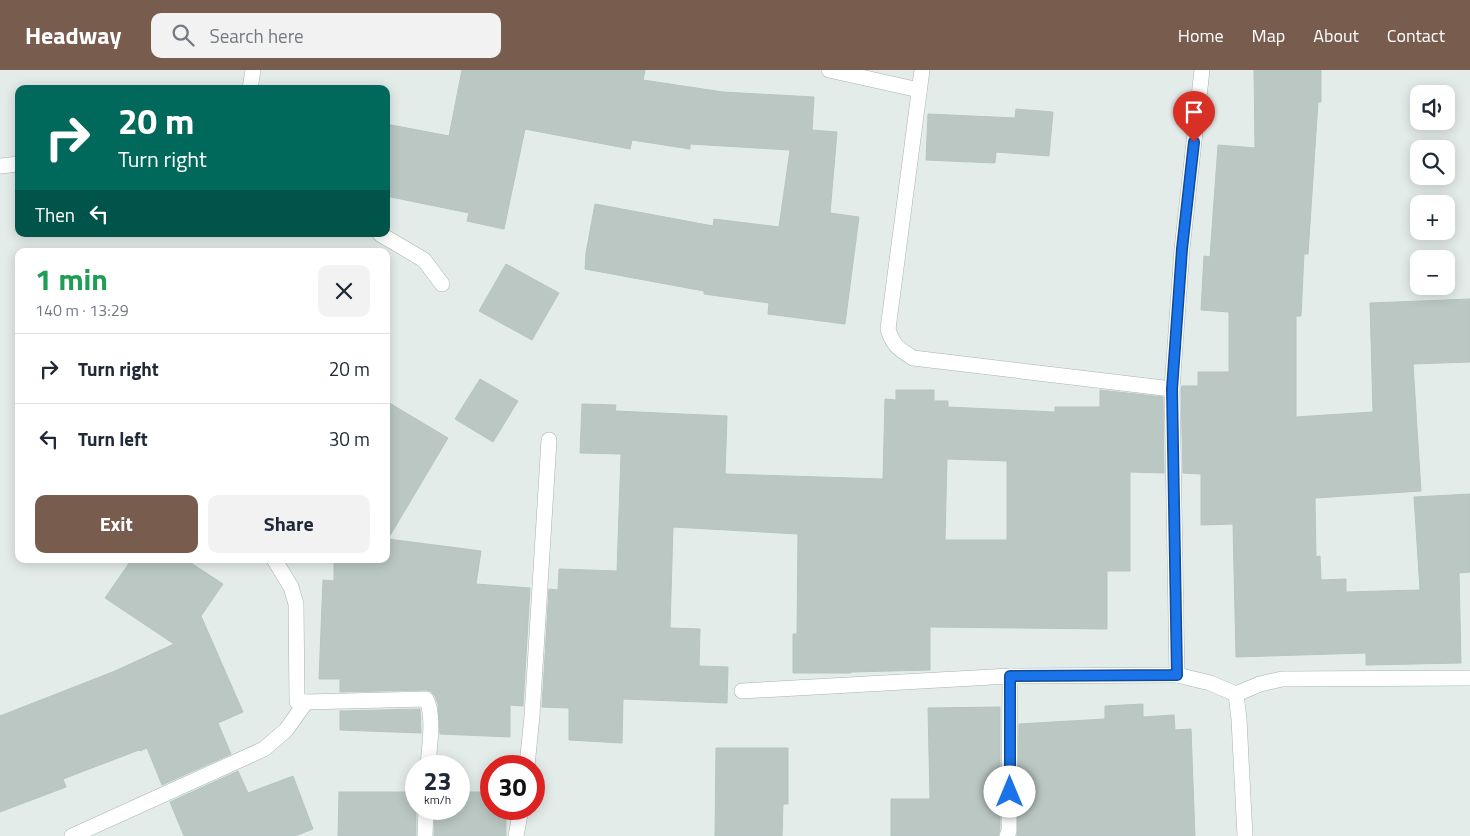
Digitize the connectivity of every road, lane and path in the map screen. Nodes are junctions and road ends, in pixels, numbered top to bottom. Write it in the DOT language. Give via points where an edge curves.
graph roads {
  1 [pos="253,70"];
  2 [pos="829,70"];
  3 [pos="922,70"];
  4 [pos="1202,70"];
  5 [pos="251,85"];
  6 [pos="919,90"];
  7 [pos="15,164"];
  8 [pos="0,166"];
  9 [pos="385,237"];
  10 [pos="442,284"];
  11 [pos="1172,389"];
  12 [pos="549,440"];
  13 [pos="277,563"];
  14 [pos="1177,675"];
  15 [pos="1010,676"];
  16 [pos="1470,678"];
  17 [pos="742,691"];
  18 [pos="1236,694"];
  19 [pos="306,702"];
  20 [pos="428,755"];
  21 [pos="529,755"];
  22 [pos="426,820"];
  23 [pos="519,820"];
  24 [pos="72,836"];
  25 [pos="425,836"];
  26 [pos="516,836"];
  27 [pos="1007,836"];
  28 [pos="1245,836"];
  1 -- 5 [label="street"];
  2 -- 6 [label="street"];
  3 -- 6 [label="street"];
  4 -- 11 [label="street" via="1182,249"];
  6 -- 11 [label="street" via="888,328 897,348 914,358 932,362"];
  7 -- 8 [label="street"];
  9 -- 10 [label="street" via="424,260"];
  11 -- 14 [label="street"];
  12 -- 21 [label="street"];
  13 -- 19 [label="street" via="292,587 296,604 297,702"];
  14 -- 15 [label="street"];
  14 -- 18 [label="street" via="1210,683"];
  15 -- 17 [label="street"];
  15 -- 27 [label="street"];
  16 -- 18 [label="street" via="1282,679"];
  18 -- 28 [label="street"];
  19 -- 20 [label="street" via="426,699 430,719"];
  19 -- 24 [label="street" via="286,730 264,749"];
  22 -- 25 [label="street"];
  23 -- 26 [label="street"];
}
